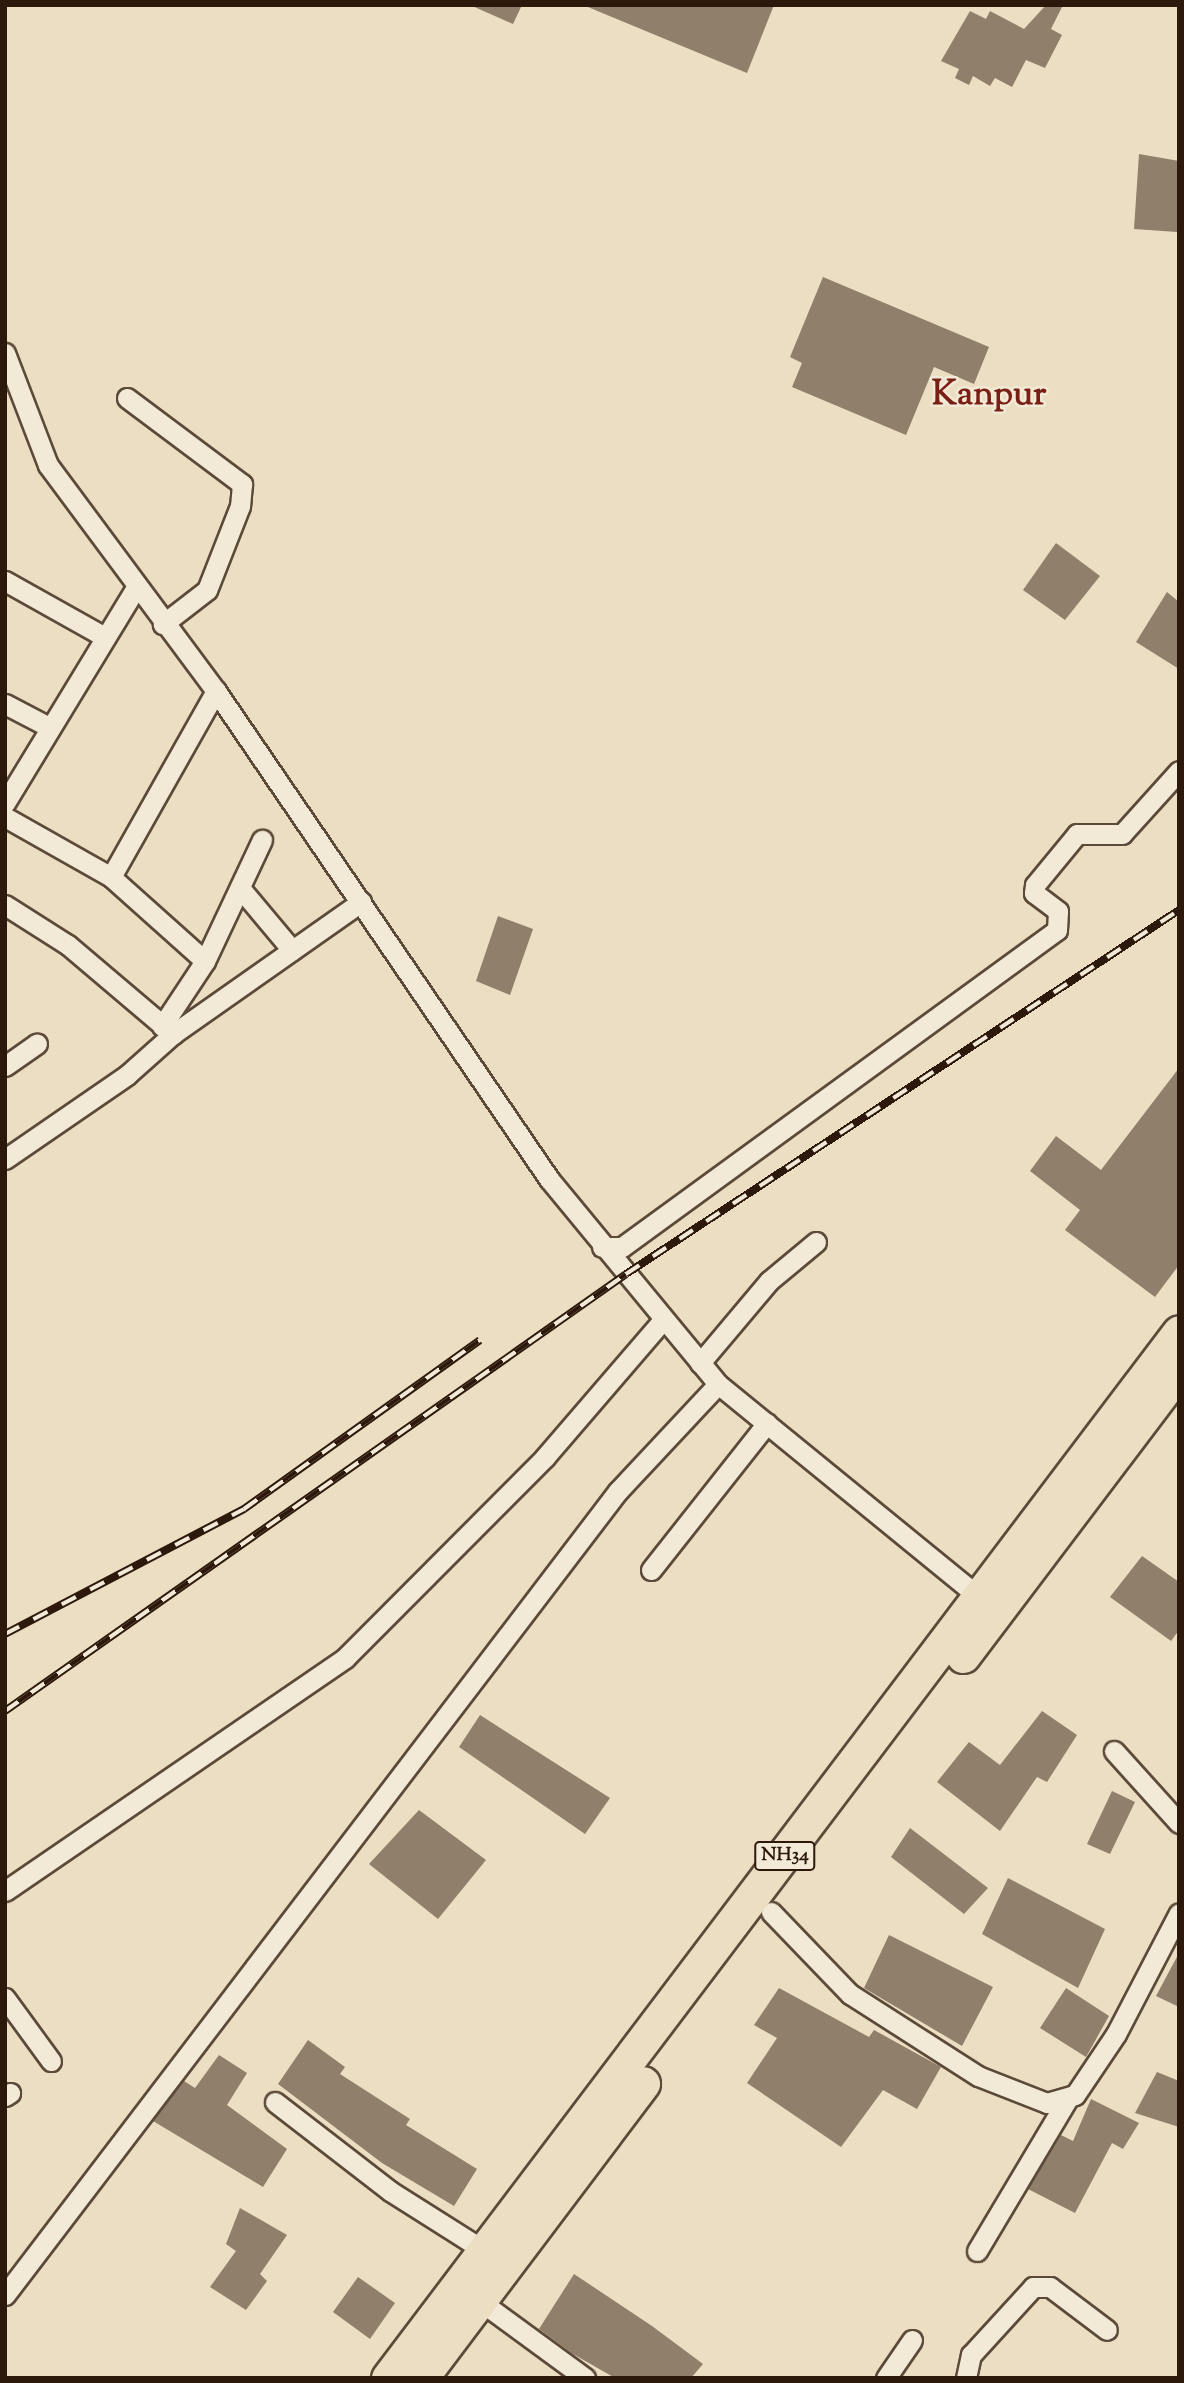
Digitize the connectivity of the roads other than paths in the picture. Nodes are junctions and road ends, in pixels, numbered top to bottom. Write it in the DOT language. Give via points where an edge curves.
graph roads {
  1 [pos="5,354"];
  2 [pos="127,398"];
  3 [pos="5,581"];
  4 [pos="135,589"];
  5 [pos="163,624"];
  6 [pos="103,636"];
  7 [pos="216,691"];
  8 [pos="5,704"];
  9 [pos="49,727"];
  10 [pos="1179,771"];
  11 [pos="5,803"];
  12 [pos="5,817"];
  13 [pos="262,840"];
  14 [pos="111,877"];
  15 [pos="240,888"];
  16 [pos="361,902"];
  17 [pos="5,905"];
  18 [pos="292,950"];
  19 [pos="205,961"];
  20 [pos="167,1030"];
  21 [pos="37,1044"];
  22 [pos="5,1066"];
  23 [pos="5,1159"];
  24 [pos="816,1242"];
  25 [pos="602,1247"];
  26 [pos="663,1320"];
  27 [pos="1179,1332"];
  28 [pos="700,1363"];
  29 [pos="1179,1370"];
  30 [pos="718,1384"];
  31 [pos="767,1423"];
  32 [pos="651,1570"];
  33 [pos="988,1604"];
  34 [pos="1114,1751"];
  35 [pos="1179,1823"];
  36 [pos="5,1891"];
  37 [pos="771,1912"];
  38 [pos="1179,1913"];
  39 [pos="5,1998"];
  40 [pos="51,2061"];
  41 [pos="1067,2100"];
  42 [pos="275,2102"];
  43 [pos="485,2251"];
  44 [pos="977,2251"];
  45 [pos="469,2293"];
  46 [pos="5,2295"];
  47 [pos="1107,2329"];
  48 [pos="912,2340"];
  49 [pos="388,2378"];
  50 [pos="421,2378"];
  51 [pos="585,2378"];
  52 [pos="886,2378"];
  53 [pos="966,2378"];
  1 -- 4 [label="street" via="48,465"];
  2 -- 5 [label="street" via="242,484 240,506 206,590"];
  3 -- 6 [label="street"];
  4 -- 5 [label="street"];
  4 -- 6 [label="street"];
  5 -- 7 [label="street"];
  6 -- 9 [label="street"];
  7 -- 14 [label="street"];
  7 -- 16 [label="street"];
  8 -- 9 [label="street"];
  9 -- 11 [label="street"];
  10 -- 25 [label="street" via="1122,834 1077,834 1035,885 1034,893 1058,911 1057,930 622,1247"];
  12 -- 14 [label="street"];
  13 -- 15 [label="street"];
  14 -- 19 [label="street"];
  15 -- 18 [label="street"];
  15 -- 19 [label="street"];
  16 -- 18 [label="street"];
  16 -- 25 [label="street" via="521,1143"];
  17 -- 20 [label="street" via="68,945"];
  18 -- 20 [label="street"];
  19 -- 20 [label="street"];
  20 -- 23 [label="street" via="127,1075"];
  21 -- 22 [label="street"];
  24 -- 28 [label="street" via="769,1281"];
  25 -- 26 [label="street"];
  26 -- 28 [label="street"];
  26 -- 36 [label="street" via="545,1457 345,1658"];
  27 -- 33 [label="highway, NH34"];
  28 -- 30 [label="street"];
  29 -- 33 [label="highway, NH34"];
  30 -- 31 [label="street"];
  30 -- 46 [label="street" via="630,1475"];
  31 -- 32 [label="street"];
  31 -- 33 [label="street"];
  33 -- 37 [label="highway, NH34"];
  33 -- 43 [label="highway, NH34"];
  34 -- 35 [label="street"];
  37 -- 41 [label="street" via="850,1994 978,2076 1032,2101"];
  37 -- 45 [label="highway, NH34"];
  38 -- 41 [label="street" via="1116,2034"];
  39 -- 40 [label="street"];
  41 -- 44 [label="street"];
  42 -- 43 [label="street" via="390,2191"];
  43 -- 45 [label="highway, NH34"];
  45 -- 49 [label="highway, NH34"];
  45 -- 50 [label="highway, NH34"];
  45 -- 51 [label="street"];
  47 -- 53 [label="street" via="1050,2287 1033,2287 971,2355"];
  48 -- 52 [label="street"];
}
